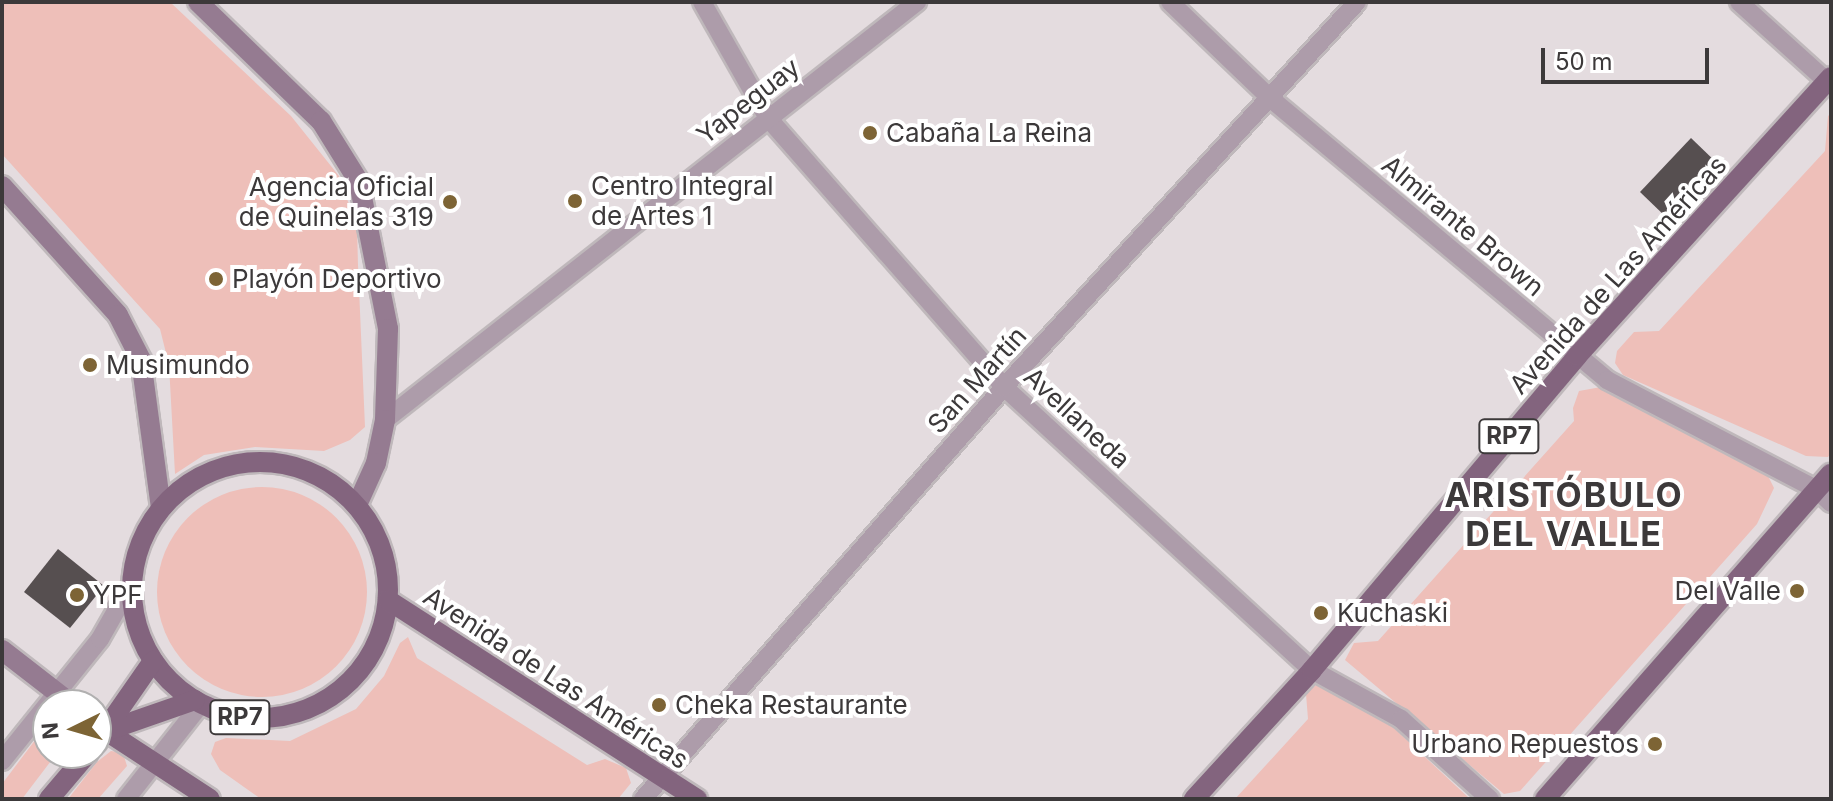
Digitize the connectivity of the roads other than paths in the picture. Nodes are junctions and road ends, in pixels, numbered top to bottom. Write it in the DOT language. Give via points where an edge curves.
graph roads {
  1 [pos="198,2"];
  2 [pos="702,2"];
  3 [pos="917,2"];
  4 [pos="1170,2"];
  5 [pos="1357,2"];
  6 [pos="1739,2"];
  7 [pos="1830,81"];
  8 [pos="1270,98"];
  9 [pos="768,118"];
  10 [pos="2,186"];
  11 [pos="1577,356"];
  12 [pos="1004,387"];
  13 [pos="385,420"];
  14 [pos="1831,474"];
  15 [pos="1824,497"];
  16 [pos="357,505"];
  17 [pos="161,507"];
  18 [pos="132,583"];
  19 [pos="388,600"];
  20 [pos="2,650"];
  21 [pos="153,661"];
  22 [pos="1312,670"];
  23 [pos="52,689"];
  24 [pos="57,689"];
  25 [pos="198,702"];
  26 [pos="112,715"];
  27 [pos="32,721"];
  28 [pos="112,728"];
  29 [pos="112,740"];
  30 [pos="2,761"];
  31 [pos="154,764"];
  32 [pos="74,769"];
  33 [pos="661,779"];
  34 [pos="49,799"];
  35 [pos="126,799"];
  36 [pos="210,799"];
  37 [pos="643,799"];
  38 [pos="697,799"];
  39 [pos="1194,799"];
  40 [pos="1490,799"];
  41 [pos="1545,799"];
  1 -- 13 [label="main road" via="321,121 359,182 388,329"];
  2 -- 9 [label="street, Avellaneda"];
  3 -- 9 [label="street, Yapeguay"];
  4 -- 8 [label="street, Almirante Brown"];
  5 -- 8 [label="street, San Martín"];
  6 -- 7 [label="street"];
  7 -- 11 [label="main road, Avenida de Las Américas / RP7"];
  8 -- 11 [label="street, Almirante Brown"];
  8 -- 12 [label="street, San Martín"];
  9 -- 12 [label="street, Avellaneda"];
  9 -- 13 [label="street, Yapeguay"];
  10 -- 17 [label="main road" via="118,315 141,360"];
  11 -- 15 [label="street, Almirante Brown" via="1607,380"];
  11 -- 22 [label="main road, Avenida de Las Américas / RP7"];
  12 -- 22 [label="street, Avellaneda"];
  12 -- 33 [label="street, San Martín"];
  13 -- 16 [label="main road" via="376,463"];
  14 -- 15 [label="main road"];
  15 -- 41 [label="main road"];
  16 -- 17 [label="main road, RP7" via="323,477 281,462 237,463 195,478"];
  16 -- 19 [label="main road, RP7" via="383,555"];
  17 -- 18 [label="main road, RP7" via="140,542"];
  18 -- 21 [label="main road, RP7" via="136,624"];
  18 -- 24 [label="street" via="100,639"];
  19 -- 25 [label="main road, RP7" via="378,641 355,677 321,703 281,717 239,717"];
  19 -- 33 [label="main road, Avenida de Las Américas"];
  20 -- 23 [label="main road"];
  21 -- 25 [label="main road, RP7" via="173,685"];
  21 -- 26 [label="main road"];
  22 -- 39 [label="main road, Avenida de Las Américas / RP7"];
  22 -- 40 [label="street, Avellaneda" via="1401,719"];
  25 -- 28 [label="main road, RP7"];
  25 -- 31 [label="street"];
  27 -- 30 [label="street"];
  29 -- 31 [label="main road"];
  31 -- 35 [label="street"];
  31 -- 36 [label="main road"];
  32 -- 34 [label="main road"];
  33 -- 37 [label="street, San Martín"];
  33 -- 38 [label="main road, Avenida de Las Américas"];
}
